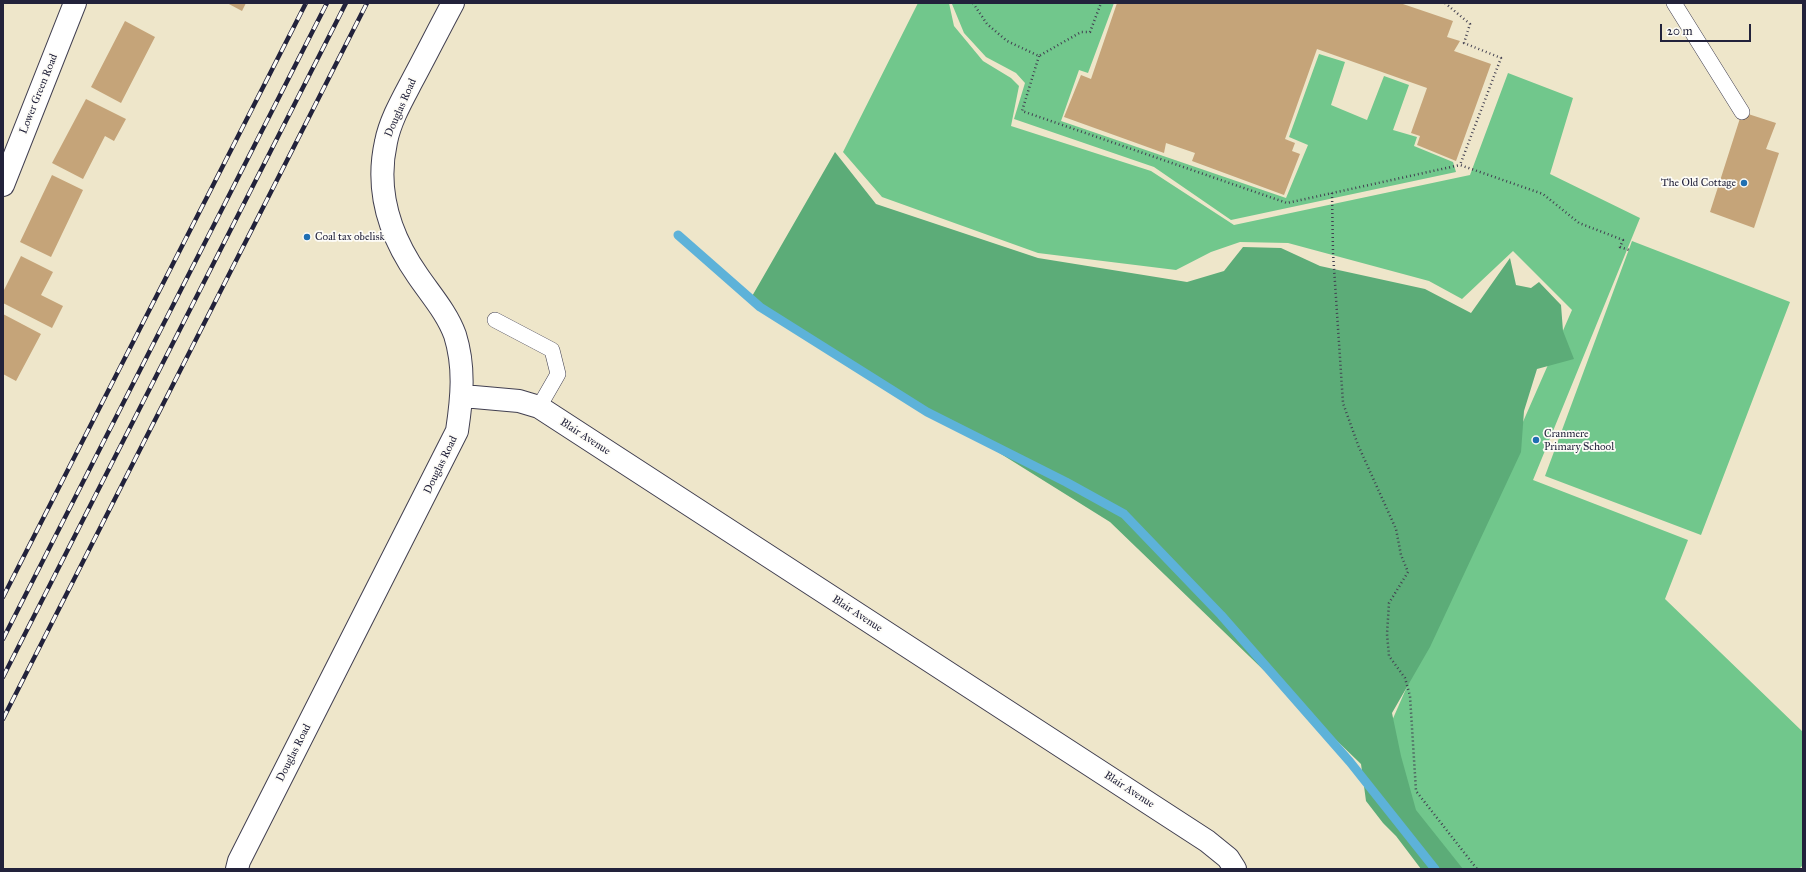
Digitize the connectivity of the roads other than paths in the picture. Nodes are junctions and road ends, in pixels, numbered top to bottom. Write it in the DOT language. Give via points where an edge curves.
graph roads {
  1 [pos="75,3"];
  2 [pos="452,3"];
  3 [pos="1674,3"];
  4 [pos="1742,112"];
  5 [pos="3,185"];
  6 [pos="495,320"];
  7 [pos="462,396"];
  8 [pos="539,407"];
  9 [pos="237,869"];
  10 [pos="1235,869"];
  1 -- 5 [label="street, Lower Green Road"];
  2 -- 7 [label="street, Douglas Road" via="398,109 386,142 382,176 386,212 399,245 443,312 454,334 462,365"];
  3 -- 4 [label="lane"];
  6 -- 8 [label="lane" via="552,350 558,374"];
  7 -- 8 [label="street, Blair Avenue" via="520,401"];
  7 -- 9 [label="street, Douglas Road" via="457,431 442,464"];
  8 -- 10 [label="street, Blair Avenue" via="1207,841 1228,858"];
}
